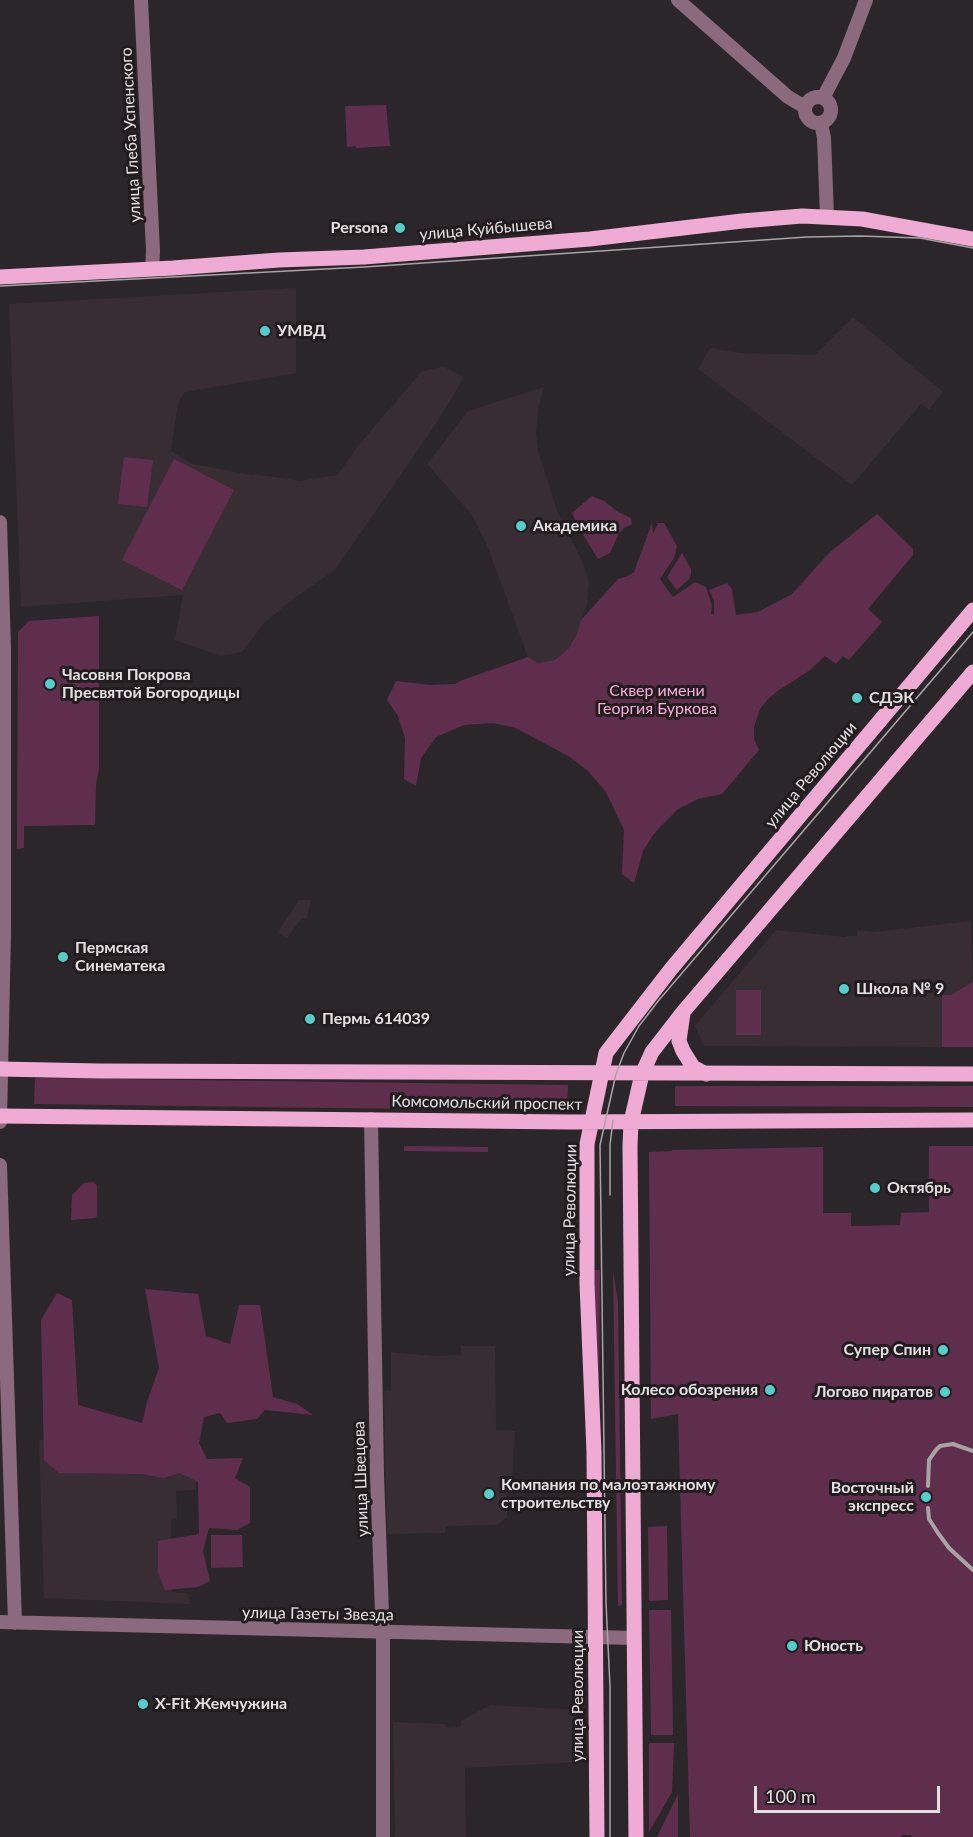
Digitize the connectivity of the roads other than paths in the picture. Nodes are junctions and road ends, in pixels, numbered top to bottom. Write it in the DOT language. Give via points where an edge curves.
graph roads {
  1 [pos="141,0"];
  2 [pos="678,0"];
  3 [pos="866,0"];
  4 [pos="823,98"];
  5 [pos="805,107"];
  6 [pos="821,123"];
  7 [pos="827,216"];
  8 [pos="973,239"];
  9 [pos="152,269"];
  10 [pos="0,277"];
  11 [pos="0,522"];
  12 [pos="973,610"];
  13 [pos="2,663"];
  14 [pos="973,672"];
  15 [pos="683,1012"];
  16 [pos="1,1069"];
  17 [pos="602,1074"];
  18 [pos="642,1074"];
  19 [pos="705,1074"];
  20 [pos="973,1074"];
  21 [pos="0,1116"];
  22 [pos="371,1119"];
  23 [pos="973,1120"];
  24 [pos="0,1122"];
  25 [pos="592,1122"];
  26 [pos="632,1122"];
  27 [pos="0,1165"];
  28 [pos="0,1622"];
  29 [pos="15,1623"];
  30 [pos="383,1632"];
  31 [pos="596,1637"];
  32 [pos="634,1638"];
  33 [pos="383,1837"];
  34 [pos="597,1837"];
  35 [pos="636,1837"];
  1 -- 9 [label="street, улица Глеба Успенского"];
  2 -- 5 [label="street" via="788,97"];
  3 -- 4 [label="street" via="844,58"];
  4 -- 5 [label="street" via="814,98"];
  4 -- 6 [label="street" via="831,109 829,118"];
  5 -- 6 [label="street" via="808,120"];
  6 -- 7 [label="street"];
  7 -- 8 [label="main road, улица Куйбышева"];
  7 -- 9 [label="main road, улица Куйбышева" via="742,221 590,239"];
  9 -- 10 [label="main road, улица Куйбышева"];
  11 -- 13 [label="street"];
  12 -- 17 [label="main road, улица Революции" via="672,969 606,1053"];
  13 -- 16 [label="street"];
  14 -- 15 [label="main road"];
  15 -- 18 [label="main road" via="652,1052"];
  15 -- 19 [label="main road" via="679,1041 693,1066"];
  16 -- 17 [label="main road, Комсомольский проспект"];
  16 -- 21 [label="street"];
  17 -- 18 [label="main road, Комсомольский проспект"];
  17 -- 25 [label="main road, улица Революции"];
  18 -- 19 [label="main road, Комсомольский проспект"];
  18 -- 26 [label="main road"];
  19 -- 20 [label="main road, Комсомольский проспект"];
  21 -- 22 [label="main road, Комсомольский проспект"];
  21 -- 24 [label="street"];
  22 -- 25 [label="main road, Комсомольский проспект"];
  22 -- 30 [label="street, улица Швецова"];
  23 -- 26 [label="main road, Комсомольский проспект"];
  25 -- 26 [label="main road, Комсомольский проспект"];
  25 -- 31 [label="main road, улица Революции" via="587,1144 587,1284"];
  26 -- 32 [label="main road"];
  27 -- 29 [label="street"];
  28 -- 29 [label="street, улица Газеты Звезда"];
  29 -- 30 [label="street, улица Газеты Звезда"];
  30 -- 31 [label="street, улица Газеты Звезда"];
  30 -- 33 [label="street, улица Швецова"];
  31 -- 32 [label="street, улица Газеты Звезда"];
  31 -- 34 [label="main road, улица Революции"];
  32 -- 35 [label="main road"];
}
